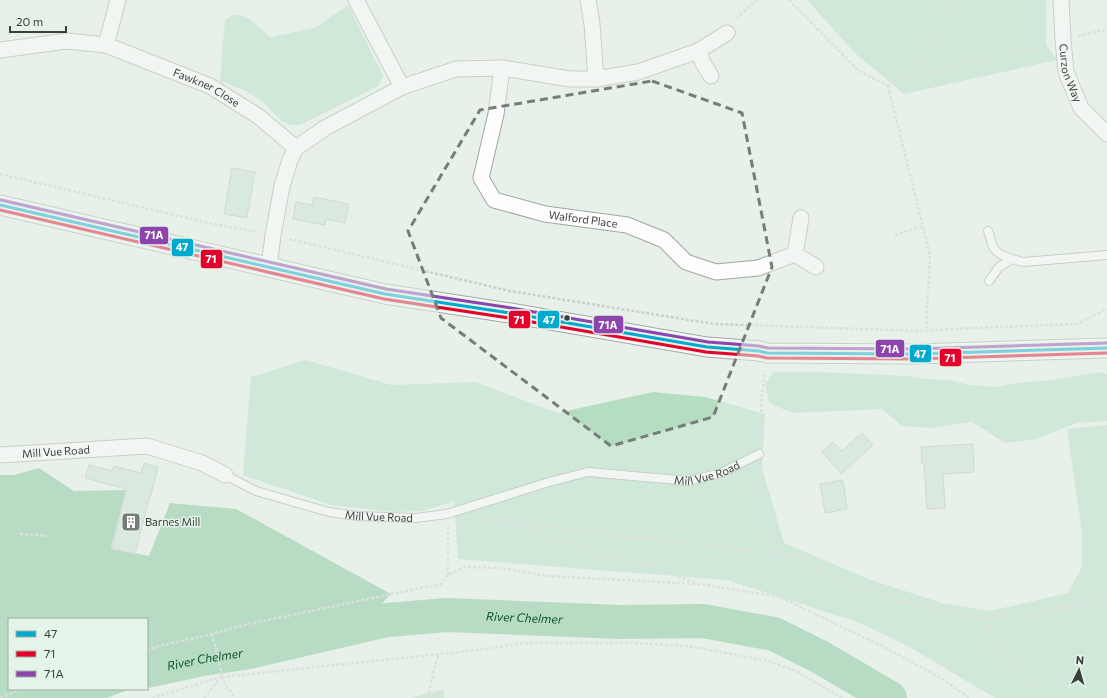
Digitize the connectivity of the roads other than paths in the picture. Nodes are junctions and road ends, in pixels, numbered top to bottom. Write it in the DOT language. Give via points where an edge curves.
graph roads {
  1 [pos="118,0"];
  2 [pos="356,0"];
  3 [pos="588,0"];
  4 [pos="1061,0"];
  5 [pos="727,33"];
  6 [pos="106,45"];
  7 [pos="0,50"];
  8 [pos="698,51"];
  9 [pos="502,68"];
  10 [pos="711,76"];
  11 [pos="596,78"];
  12 [pos="402,87"];
  13 [pos="1107,134"];
  14 [pos="296,148"];
  15 [pos="0,205"];
  16 [pos="801,218"];
  17 [pos="988,231"];
  18 [pos="795,254"];
  19 [pos="1107,255"];
  20 [pos="1012,259"];
  21 [pos="270,267"];
  22 [pos="816,267"];
  23 [pos="989,281"];
  24 [pos="1107,348"];
  25 [pos="0,454"];
  26 [pos="759,454"];
  27 [pos="225,475"];
  1 -- 6 [label="street"];
  2 -- 12 [label="street"];
  3 -- 11 [label="street"];
  4 -- 13 [label="street, Curzon Way" via="1066,72 1081,108"];
  5 -- 8 [label="street"];
  6 -- 7 [label="street, Fawkner Close" via="67,41"];
  6 -- 14 [label="street, Fawkner Close" via="210,86 258,116"];
  8 -- 10 [label="street"];
  8 -- 11 [label="street" via="638,72"];
  9 -- 11 [label="street" via="570,79"];
  9 -- 12 [label="street" via="456,69"];
  9 -- 18 [label="street, Walford Place" via="496,114 481,178 494,200 545,214 627,225 664,240 686,262 716,272 758,268"];
  12 -- 14 [label="street" via="325,128"];
  14 -- 21 [label="street" via="282,186"];
  15 -- 21 [label="street"];
  16 -- 18 [label="street"];
  17 -- 20 [label="lane" via="993,247 998,253"];
  18 -- 22 [label="street"];
  19 -- 20 [label="lane" via="1023,262"];
  20 -- 23 [label="lane" via="1000,267"];
  21 -- 24 [label="street" via="385,294 707,347 767,353 914,354"];
  25 -- 27 [label="street, Mill Vue Road" via="147,446 202,463"];
  26 -- 27 [label="lane, Mill Vue Road" via="721,473 689,481 588,472 447,514 416,518 357,516 329,512 256,491"];
}
